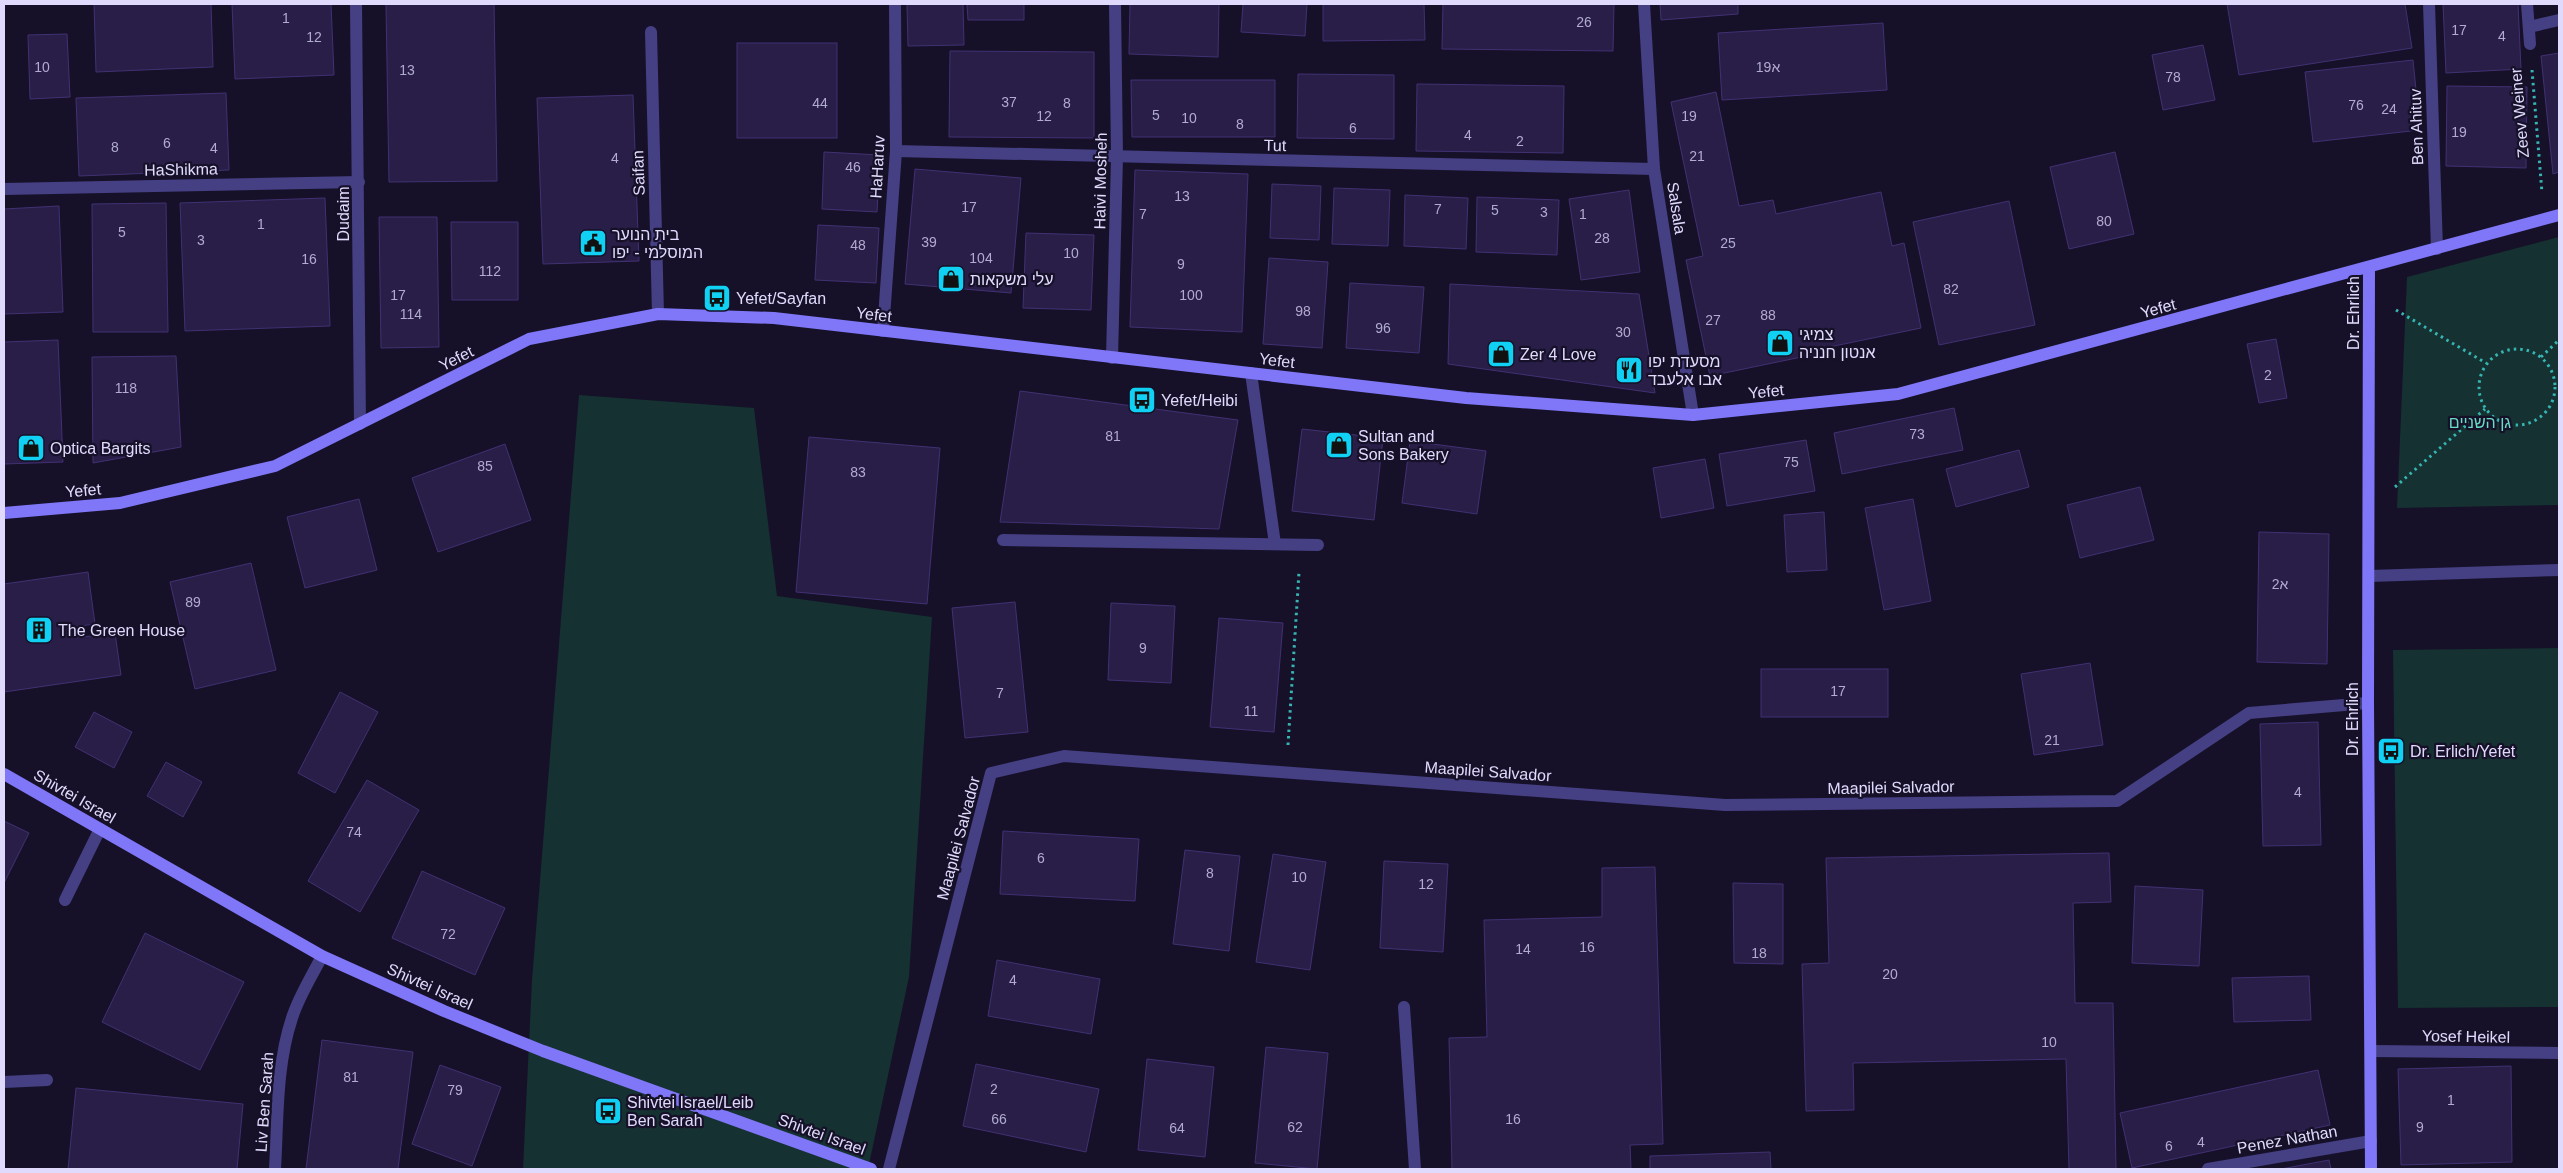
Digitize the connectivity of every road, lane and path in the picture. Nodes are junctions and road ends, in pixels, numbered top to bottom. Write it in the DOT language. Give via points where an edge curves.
graph roads {
  1 [pos="356,4"];
  2 [pos="895,4"];
  3 [pos="1115,4"];
  4 [pos="1644,4"];
  5 [pos="2429,4"];
  6 [pos="2527,4"];
  7 [pos="2559,20"];
  8 [pos="2529,27"];
  9 [pos="651,32"];
  10 [pos="2530,44"];
  11 [pos="896,151"];
  12 [pos="1117,157"];
  13 [pos="1654,169"];
  14 [pos="359,182"];
  15 [pos="4,189"];
  16 [pos="2559,215"];
  17 [pos="2544,219"];
  18 [pos="2436,249"];
  19 [pos="2369,268"];
  20 [pos="2369,294"];
  21 [pos="658,314"];
  22 [pos="883,331"];
  23 [pos="2559,340"];
  24 [pos="2540,356"];
  25 [pos="1112,358"];
  26 [pos="2486,363"];
  27 [pos="1252,374"];
  28 [pos="2485,409"];
  29 [pos="1693,415"];
  30 [pos="360,424"];
  31 [pos="2369,510"];
  32 [pos="4,513"];
  33 [pos="1003,540"];
  34 [pos="1275,544"];
  35 [pos="1301,544"];
  36 [pos="1318,544"];
  37 [pos="2559,570"];
  38 [pos="2369,576"];
  39 [pos="2368,703"];
  40 [pos="1286,773"];
  41 [pos="4,774"];
  42 [pos="100,829"];
  43 [pos="65,900"];
  44 [pos="322,956"];
  45 [pos="1404,1007"];
  46 [pos="2371,1051"];
  47 [pos="2559,1053"];
  48 [pos="47,1080"];
  49 [pos="4,1082"];
  50 [pos="2371,1142"];
  51 [pos="275,1169"];
  52 [pos="871,1169"];
  53 [pos="889,1169"];
  54 [pos="1415,1169"];
  55 [pos="2208,1169"];
  56 [pos="2371,1169"];
  1 -- 14 [label="street, Dudaim"];
  2 -- 11 [label="street, HaHaruv"];
  3 -- 12 [label="street, Haivi Mosheh"];
  4 -- 13 [label="street, Salsala"];
  5 -- 18 [label="street, Ben Ahituv"];
  6 -- 8 [label="street, Zeev Weiner"];
  7 -- 8 [label="street"];
  8 -- 10 [label="street, Zeev Weiner"];
  9 -- 21 [label="street, Saifan"];
  10 -- 17 [label="path, Zeev Weiner"];
  11 -- 12 [label="street, Tut"];
  11 -- 22 [label="street, HaHaruv"];
  12 -- 13 [label="street, Tut"];
  12 -- 25 [label="street, Haivi Mosheh"];
  13 -- 29 [label="street, Salsala"];
  14 -- 15 [label="street, HaShikma"];
  14 -- 30 [label="street, Dudaim"];
  16 -- 17 [label="street, Yefet"];
  17 -- 18 [label="street, Yefet"];
  18 -- 19 [label="street, Yefet"];
  19 -- 20 [label="street, Dr. Ehrlich"];
  19 -- 29 [label="street, Yefet" via="1898,394"];
  20 -- 26 [label="path"];
  20 -- 31 [label="street, Dr. Ehrlich"];
  21 -- 22 [label="street, Yefet" via="774,318"];
  21 -- 30 [label="street, Yefet" via="529,340"];
  22 -- 25 [label="street, Yefet"];
  23 -- 24 [label="path"];
  24 -- 26 [label="path" via="2518,348 2496,355"];
  24 -- 28 [label="path" via="2550,366 2555,378 2552,405 2544,416 2520,426 2506,424"];
  25 -- 27 [label="street, Yefet"];
  26 -- 28 [label="path" via="2478,386"];
  27 -- 29 [label="street, Yefet" via="1466,398"];
  27 -- 34 [label="street"];
  28 -- 31 [label="path"];
  30 -- 32 [label="street, Yefet" via="275,466 120,502"];
  31 -- 38 [label="street, Dr. Ehrlich"];
  33 -- 34 [label="street"];
  34 -- 35 [label="street"];
  35 -- 36 [label="street"];
  35 -- 40 [label="path"];
  37 -- 38 [label="street"];
  38 -- 39 [label="street, Dr. Ehrlich"];
  39 -- 40 [label="street, Maapilei Salvador" via="2249,713 2117,801 1725,805"];
  39 -- 46 [label="street, Dr. Ehrlich"];
  40 -- 53 [label="street, Maapilei Salvador" via="1064,756 991,773"];
  41 -- 42 [label="street, Shivtei Israel"];
  42 -- 43 [label="street"];
  42 -- 44 [label="street, Shivtei Israel"];
  44 -- 51 [label="street, Liv Ben Sarah" via="293,1015 285,1040 280,1070"];
  44 -- 52 [label="street, Shivtei Israel" via="543,1051"];
  45 -- 54 [label="street"];
  46 -- 47 [label="street, Yosef Heikel"];
  46 -- 50 [label="street, Dr. Ehrlich"];
  48 -- 49 [label="street"];
  50 -- 55 [label="street, Penez Nathan"];
  50 -- 56 [label="street, Dr. Ehrlich"];
}
